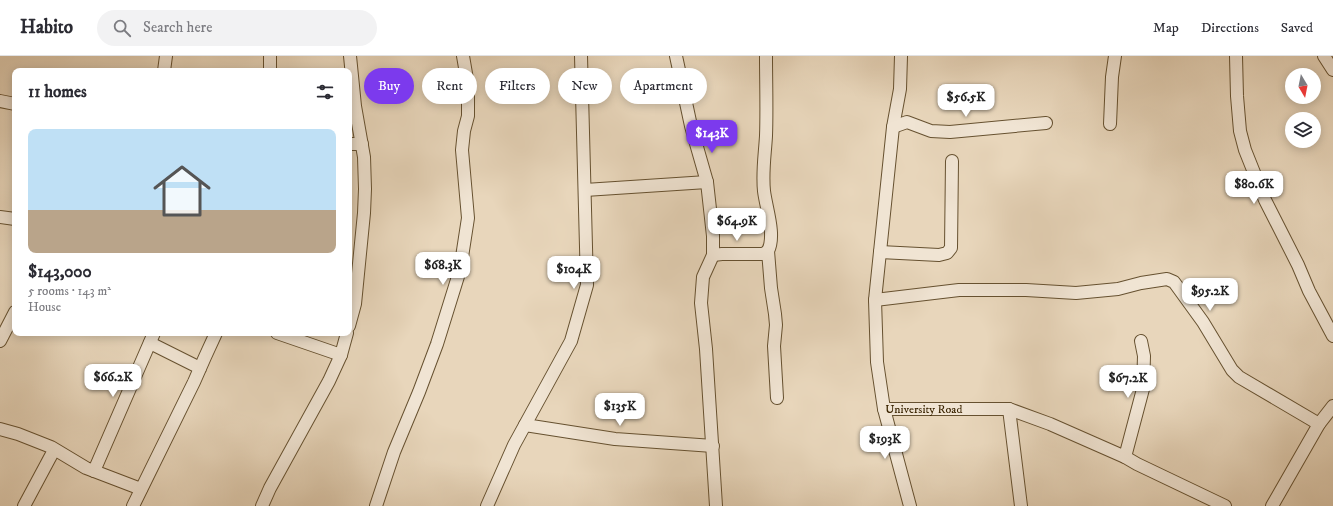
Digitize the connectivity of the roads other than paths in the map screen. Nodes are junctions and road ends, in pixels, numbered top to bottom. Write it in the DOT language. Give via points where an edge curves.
graph roads {
  1 [pos="166,56"];
  2 [pos="270,56"];
  3 [pos="350,56"];
  4 [pos="463,56"];
  5 [pos="581,56"];
  6 [pos="676,56"];
  7 [pos="766,56"];
  8 [pos="902,56"];
  9 [pos="1115,56"];
  10 [pos="1236,56"];
  11 [pos="1324,56"];
  12 [pos="164,68"];
  13 [pos="270,68"];
  14 [pos="351,68"];
  15 [pos="1333,70"];
  16 [pos="352,76"];
  17 [pos="0,101"];
  18 [pos="12,103"];
  19 [pos="1046,124"];
  20 [pos="1110,124"];
  21 [pos="893,127"];
  22 [pos="352,144"];
  23 [pos="362,144"];
  24 [pos="952,161"];
  25 [pos="707,182"];
  26 [pos="585,190"];
  27 [pos="0,217"];
  28 [pos="12,219"];
  29 [pos="768,251"];
  30 [pos="880,252"];
  31 [pos="713,255"];
  32 [pos="875,300"];
  33 [pos="352,315"];
  34 [pos="12,318"];
  35 [pos="215,336"];
  36 [pos="286,336"];
  37 [pos="346,336"];
  38 [pos="1333,336"];
  39 [pos="152,338"];
  40 [pos="0,341"];
  41 [pos="1141,341"];
  42 [pos="341,355"];
  43 [pos="200,368"];
  44 [pos="777,398"];
  45 [pos="1333,406"];
  46 [pos="884,409"];
  47 [pos="1009,409"];
  48 [pos="1319,424"];
  49 [pos="525,425"];
  50 [pos="0,429"];
  51 [pos="713,446"];
  52 [pos="54,450"];
  53 [pos="1125,457"];
  54 [pos="94,471"];
  55 [pos="141,489"];
  56 [pos="24,506"];
  57 [pos="133,506"];
  58 [pos="262,506"];
  59 [pos="376,506"];
  60 [pos="487,506"];
  61 [pos="716,506"];
  62 [pos="910,506"];
  63 [pos="1021,506"];
  64 [pos="1225,506"];
  65 [pos="1272,506"];
  1 -- 12 [label="street"];
  2 -- 13 [label="street"];
  3 -- 14 [label="street"];
  4 -- 59 [label="street" via="468,85 468,116 462,150 468,218 460,270 437,344 394,452"];
  5 -- 26 [label="street"];
  6 -- 25 [label="street" via="691,126"];
  7 -- 29 [label="street" via="766,136 763,167 771,236"];
  8 -- 21 [label="street, University Road" via="900,89"];
  9 -- 20 [label="street"];
  10 -- 38 [label="street" via="1240,131 1245,150 1265,200 1298,265 1308,291"];
  11 -- 15 [label="street"];
  16 -- 23 [label="street"];
  17 -- 18 [label="street"];
  19 -- 21 [label="street" via="950,132 931,131 907,122"];
  21 -- 30 [label="street, University Road"];
  22 -- 23 [label="street"];
  23 -- 33 [label="street" via="364,213"];
  24 -- 30 [label="street" via="951,248 947,253 939,255"];
  25 -- 26 [label="street"];
  25 -- 31 [label="street"];
  26 -- 49 [label="street" via="587,285 571,341"];
  27 -- 28 [label="street"];
  29 -- 31 [label="street" via="763,254"];
  29 -- 44 [label="street" via="776,319 774,346"];
  30 -- 32 [label="street, University Road"];
  31 -- 51 [label="street" via="703,277 700,303"];
  32 -- 46 [label="street, University Road" via="877,362"];
  32 -- 48 [label="street" via="959,290 1076,293 1118,289 1167,279 1174,282 1239,377"];
  34 -- 40 [label="street"];
  35 -- 43 [label="street"];
  36 -- 42 [label="street"];
  37 -- 42 [label="street"];
  39 -- 43 [label="street"];
  39 -- 54 [label="street"];
  41 -- 53 [label="street" via="1144,356 1143,389"];
  42 -- 58 [label="street"];
  43 -- 55 [label="street"];
  45 -- 48 [label="street"];
  46 -- 47 [label="street, University Road"];
  46 -- 62 [label="street"];
  47 -- 53 [label="street, University Road"];
  47 -- 63 [label="street"];
  48 -- 65 [label="street"];
  49 -- 51 [label="street" via="615,439"];
  49 -- 60 [label="street"];
  50 -- 52 [label="street"];
  51 -- 61 [label="street"];
  52 -- 54 [label="street"];
  52 -- 56 [label="street"];
  53 -- 64 [label="street, University Road"];
  54 -- 55 [label="street"];
  55 -- 57 [label="street"];
}
